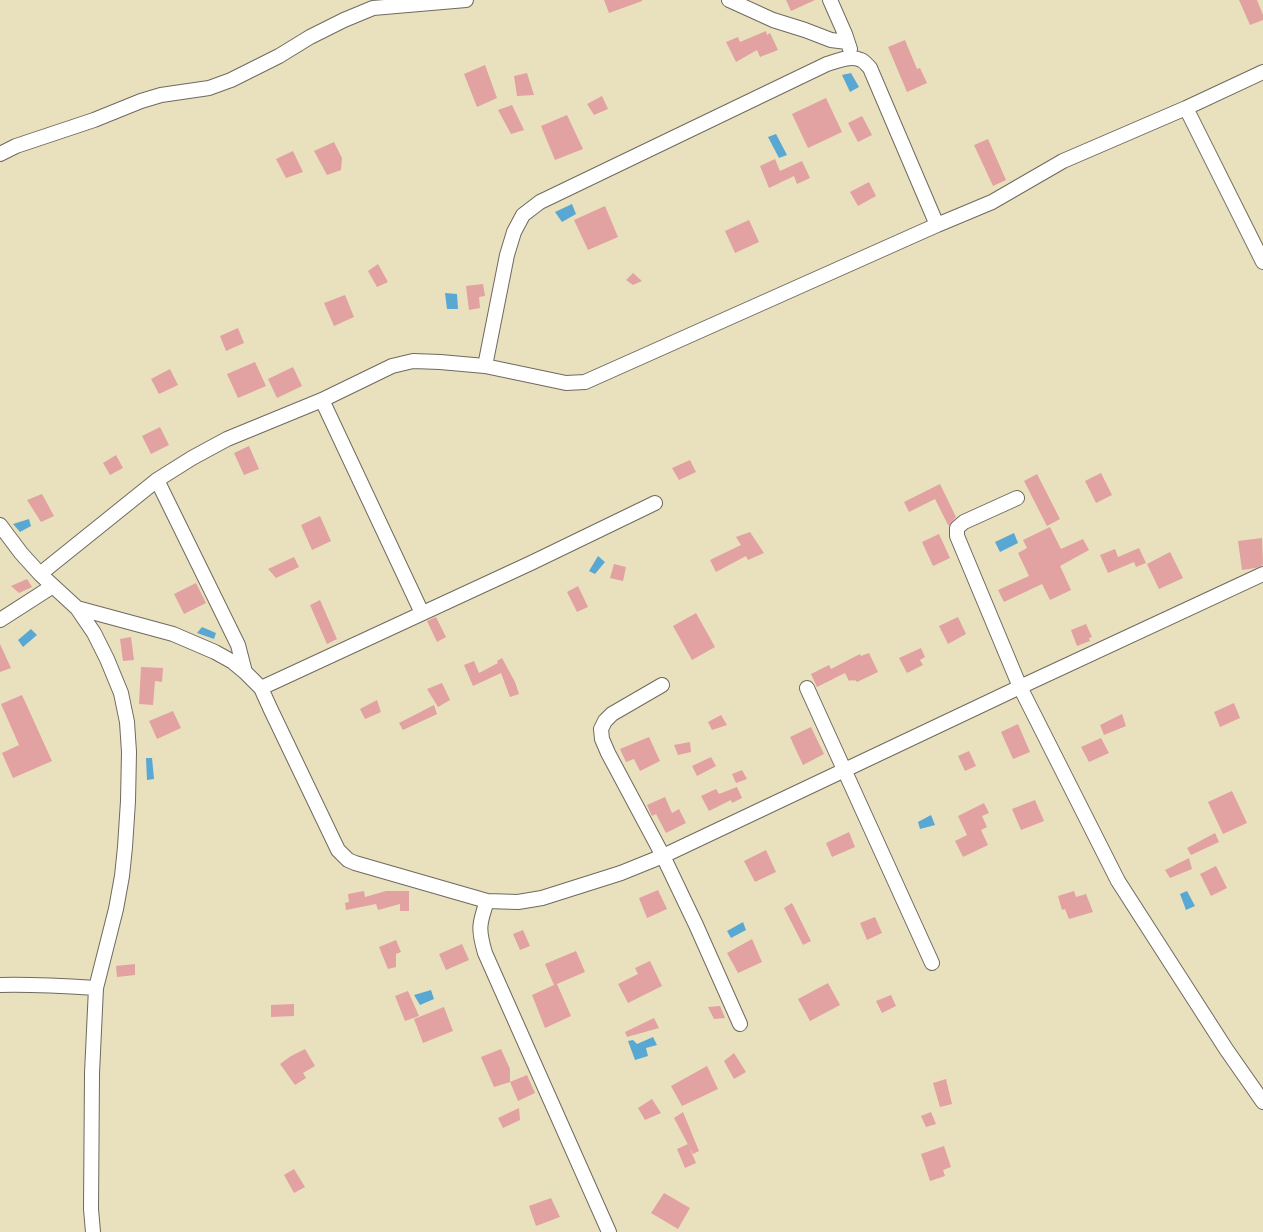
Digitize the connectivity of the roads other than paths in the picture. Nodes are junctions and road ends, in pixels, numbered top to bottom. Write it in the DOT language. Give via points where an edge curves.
graph roads {
  1 [pos="466,0"];
  2 [pos="729,0"];
  3 [pos="830,0"];
  4 [pos="847,42"];
  5 [pos="851,58"];
  6 [pos="1263,72"];
  7 [pos="1186,108"];
  8 [pos="0,154"];
  9 [pos="937,225"];
  10 [pos="1263,262"];
  11 [pos="485,366"];
  12 [pos="322,400"];
  13 [pos="157,480"];
  14 [pos="1017,498"];
  15 [pos="655,503"];
  16 [pos="0,525"];
  17 [pos="40,574"];
  18 [pos="1263,574"];
  19 [pos="53,586"];
  20 [pos="77,608"];
  21 [pos="422,613"];
  22 [pos="0,620"];
  23 [pos="246,672"];
  24 [pos="662,684"];
  25 [pos="1020,687"];
  26 [pos="261,688"];
  27 [pos="807,688"];
  28 [pos="843,770"];
  29 [pos="663,856"];
  30 [pos="487,901"];
  31 [pos="932,963"];
  32 [pos="0,985"];
  33 [pos="96,988"];
  34 [pos="740,1024"];
  35 [pos="1263,1102"];
  36 [pos="94,1232"];
  37 [pos="609,1232"];
  1 -- 8 [label="street" via="374,8 310,37 232,80 209,88 142,101"];
  2 -- 4 [label="street" via="773,20 831,40"];
  3 -- 4 [label="street"];
  4 -- 5 [label="street"];
  5 -- 9 [label="street" via="861,60 870,68"];
  5 -- 11 [label="street" via="827,64 576,184 540,202 523,215 507,255"];
  6 -- 7 [label="street"];
  7 -- 9 [label="street" via="1064,162 992,202"];
  7 -- 10 [label="street"];
  9 -- 11 [label="street" via="585,382 566,383"];
  11 -- 12 [label="street" via="413,361 392,366"];
  12 -- 13 [label="street" via="227,439"];
  12 -- 21 [label="street"];
  13 -- 17 [label="street"];
  13 -- 23 [label="street" via="238,646"];
  14 -- 25 [label="street" via="964,522 957,528 956,536"];
  15 -- 21 [label="street"];
  16 -- 17 [label="street"];
  17 -- 19 [label="street"];
  18 -- 25 [label="street"];
  19 -- 20 [label="street"];
  19 -- 22 [label="street"];
  20 -- 23 [label="street" via="174,634 215,652"];
  20 -- 33 [label="street" via="94,633 121,693 129,752 124,856 116,909"];
  21 -- 26 [label="street"];
  23 -- 26 [label="street"];
  24 -- 29 [label="street" via="612,714 601,730 608,753"];
  25 -- 28 [label="street"];
  25 -- 35 [label="street" via="1118,881"];
  26 -- 30 [label="street" via="338,850 348,860"];
  27 -- 28 [label="street"];
  28 -- 29 [label="street"];
  28 -- 31 [label="street"];
  29 -- 30 [label="street" via="542,898 518,902"];
  29 -- 34 [label="street"];
  30 -- 37 [label="street" via="480,920 485,952"];
  32 -- 33 [label="street"];
  33 -- 36 [label="street" via="92,1083 91,1208"];
}
